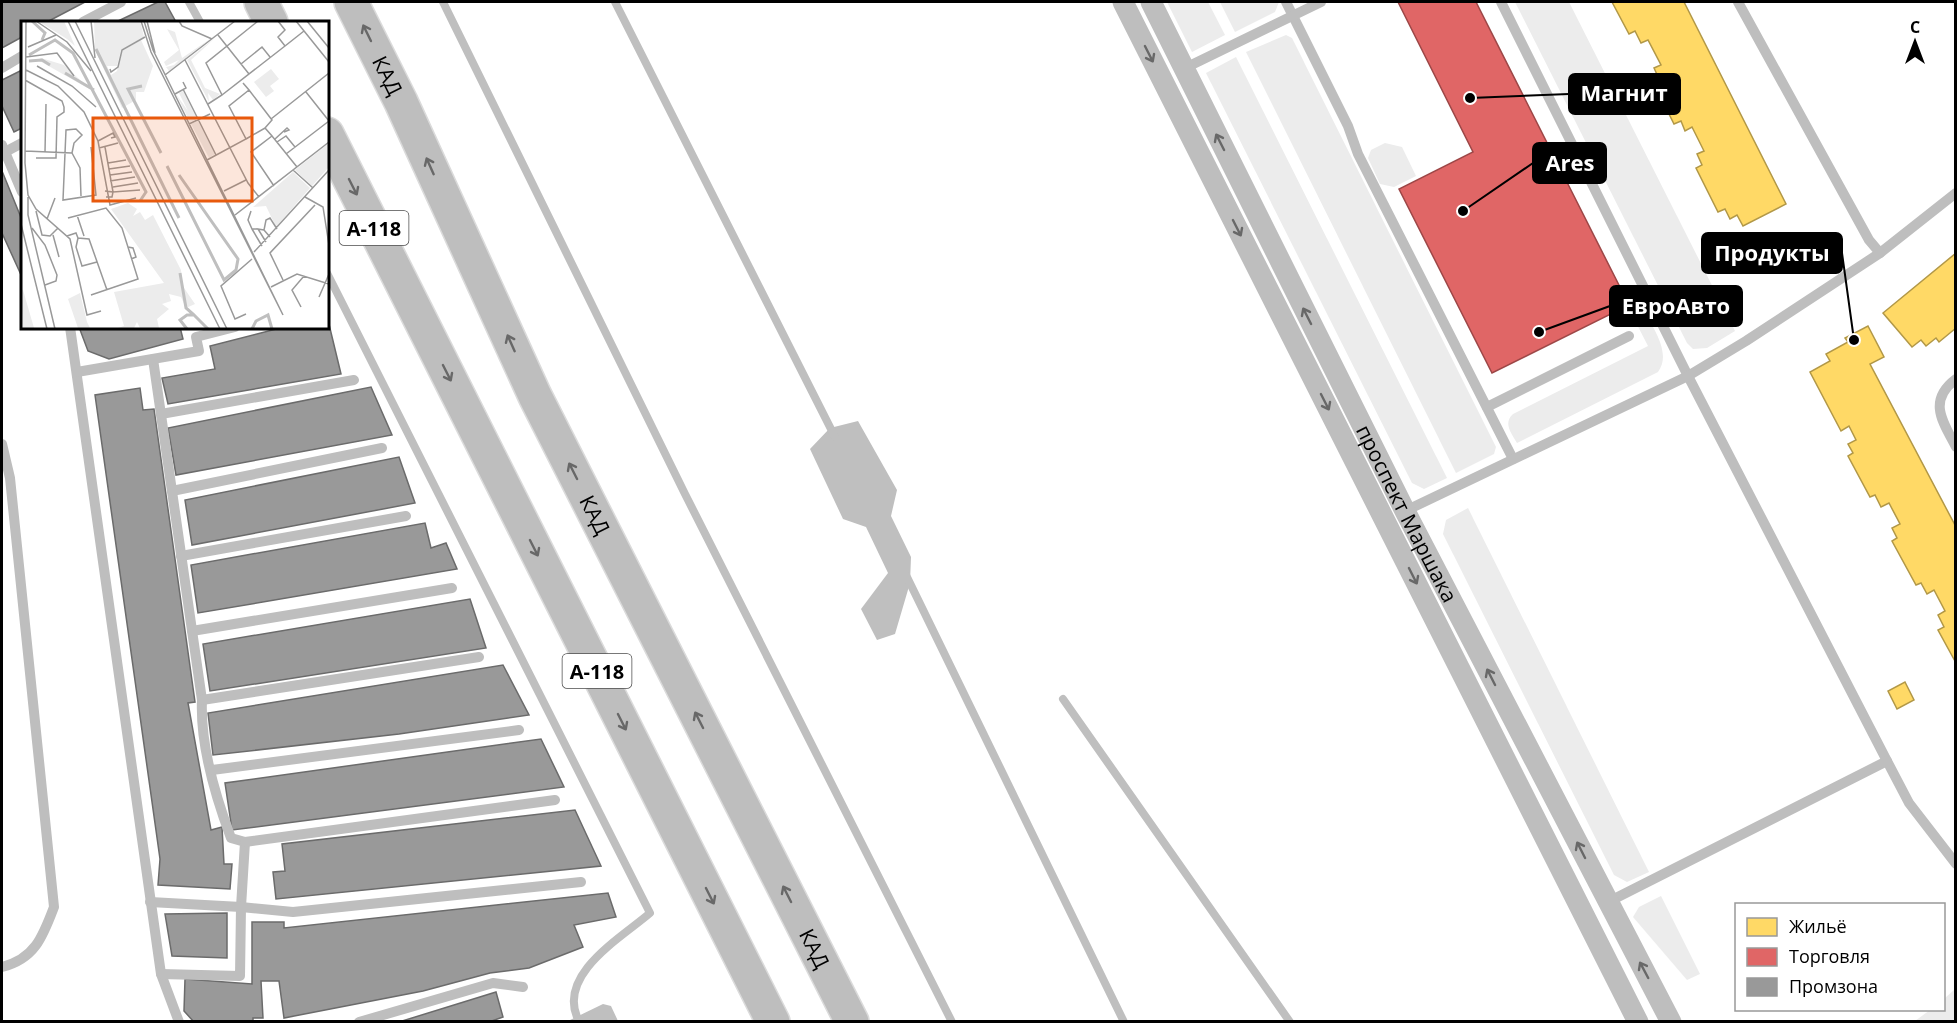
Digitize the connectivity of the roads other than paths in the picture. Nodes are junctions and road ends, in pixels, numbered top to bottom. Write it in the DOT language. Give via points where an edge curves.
graph roads {
  1 [pos="121,2"];
  2 [pos="261,2"];
  3 [pos="351,2"];
  4 [pos="1123,2"];
  5 [pos="1152,2"];
  6 [pos="1286,2"];
  7 [pos="1321,2"];
  8 [pos="1501,2"];
  9 [pos="1738,2"];
  10 [pos="1293,15"];
  11 [pos="85,21"];
  12 [pos="270,21"];
  13 [pos="21,57"];
  14 [pos="2,68"];
  15 [pos="1183,69"];
  16 [pos="328,136"];
  17 [pos="21,143"];
  18 [pos="3,149"];
  19 [pos="21,190"];
  20 [pos="1956,193"];
  21 [pos="1880,253"];
  22 [pos="70,328"];
  23 [pos="231,328"];
  24 [pos="1629,336"];
  25 [pos="153,359"];
  26 [pos="76,372"];
  27 [pos="1688,376"];
  28 [pos="1956,379"];
  29 [pos="354,380"];
  30 [pos="1487,407"];
  31 [pos="161,414"];
  32 [pos="2,444"];
  33 [pos="1956,447"];
  34 [pos="382,448"];
  35 [pos="1513,459"];
  36 [pos="172,491"];
  37 [pos="1405,511"];
  38 [pos="406,516"];
  39 [pos="181,556"];
  40 [pos="452,588"];
  41 [pos="192,631"];
  42 [pos="479,657"];
  43 [pos="202,700"];
  44 [pos="519,730"];
  45 [pos="1887,761"];
  46 [pos="212,770"];
  47 [pos="555,800"];
  48 [pos="244,842"];
  49 [pos="1956,864"];
  50 [pos="581,882"];
  51 [pos="150,902"];
  52 [pos="1608,902"];
  53 [pos="241,907"];
  54 [pos="2,967"];
  55 [pos="161,974"];
  56 [pos="523,987"];
  57 [pos="179,1022"];
  58 [pos="359,1022"];
  59 [pos="773,1022"];
  60 [pos="852,1022"];
  61 [pos="1638,1022"];
  62 [pos="1671,1022"];
  1 -- 11 [label="lane"];
  2 -- 12 [label="highway"];
  60 -- 3 [label="highway, КАД / А-118, one-way" via="535,396"];
  4 -- 61 [label="street, проспект Маршака, one-way"];
  5 -- 15 [label="street, проспект Маршака"];
  6 -- 10 [label="lane"];
  7 -- 10 [label="lane"];
  8 -- 27 [label="lane"];
  9 -- 21 [label="lane" via="1869,240"];
  10 -- 15 [label="lane"];
  10 -- 30 [label="lane" via="1358,154"];
  13 -- 14 [label="lane"];
  37 -- 15 [label="street, проспект Маршака, one-way"];
  16 -- 59 [label="highway, А-118, one-way"];
  17 -- 18 [label="lane"];
  18 -- 19 [label="lane"];
  20 -- 21 [label="lane"];
  21 -- 27 [label="lane"];
  22 -- 26 [label="lane"];
  23 -- 25 [label="lane" via="196,337 199,351"];
  24 -- 30 [label="lane"];
  25 -- 26 [label="lane"];
  25 -- 31 [label="lane"];
  26 -- 51 [label="lane"];
  27 -- 35 [label="lane"];
  27 -- 45 [label="lane"];
  28 -- 33 [label="lane" via="1941,396 1938,413"];
  29 -- 31 [label="lane"];
  30 -- 35 [label="lane"];
  31 -- 36 [label="lane"];
  32 -- 54 [label="lane" via="10,478 54,907 41,942 16,963"];
  34 -- 36 [label="lane"];
  35 -- 37 [label="lane"];
  36 -- 39 [label="lane"];
  52 -- 37 [label="street, проспект Маршака, one-way"];
  38 -- 39 [label="lane"];
  39 -- 41 [label="lane"];
  40 -- 41 [label="lane"];
  41 -- 43 [label="lane"];
  42 -- 43 [label="lane"];
  43 -- 46 [label="lane" via="201,716"];
  44 -- 46 [label="lane"];
  45 -- 49 [label="lane" via="1909,803"];
  45 -- 52 [label="lane"];
  46 -- 48 [label="lane" via="218,803 231,838"];
  47 -- 48 [label="lane"];
  48 -- 53 [label="lane"];
  50 -- 53 [label="lane" via="293,912"];
  51 -- 53 [label="lane"];
  51 -- 55 [label="lane"];
  62 -- 52 [label="street, проспект Маршака, one-way"];
  53 -- 55 [label="lane" via="240,976"];
  55 -- 57 [label="lane"];
  56 -- 58 [label="lane" via="493,983"];
}
